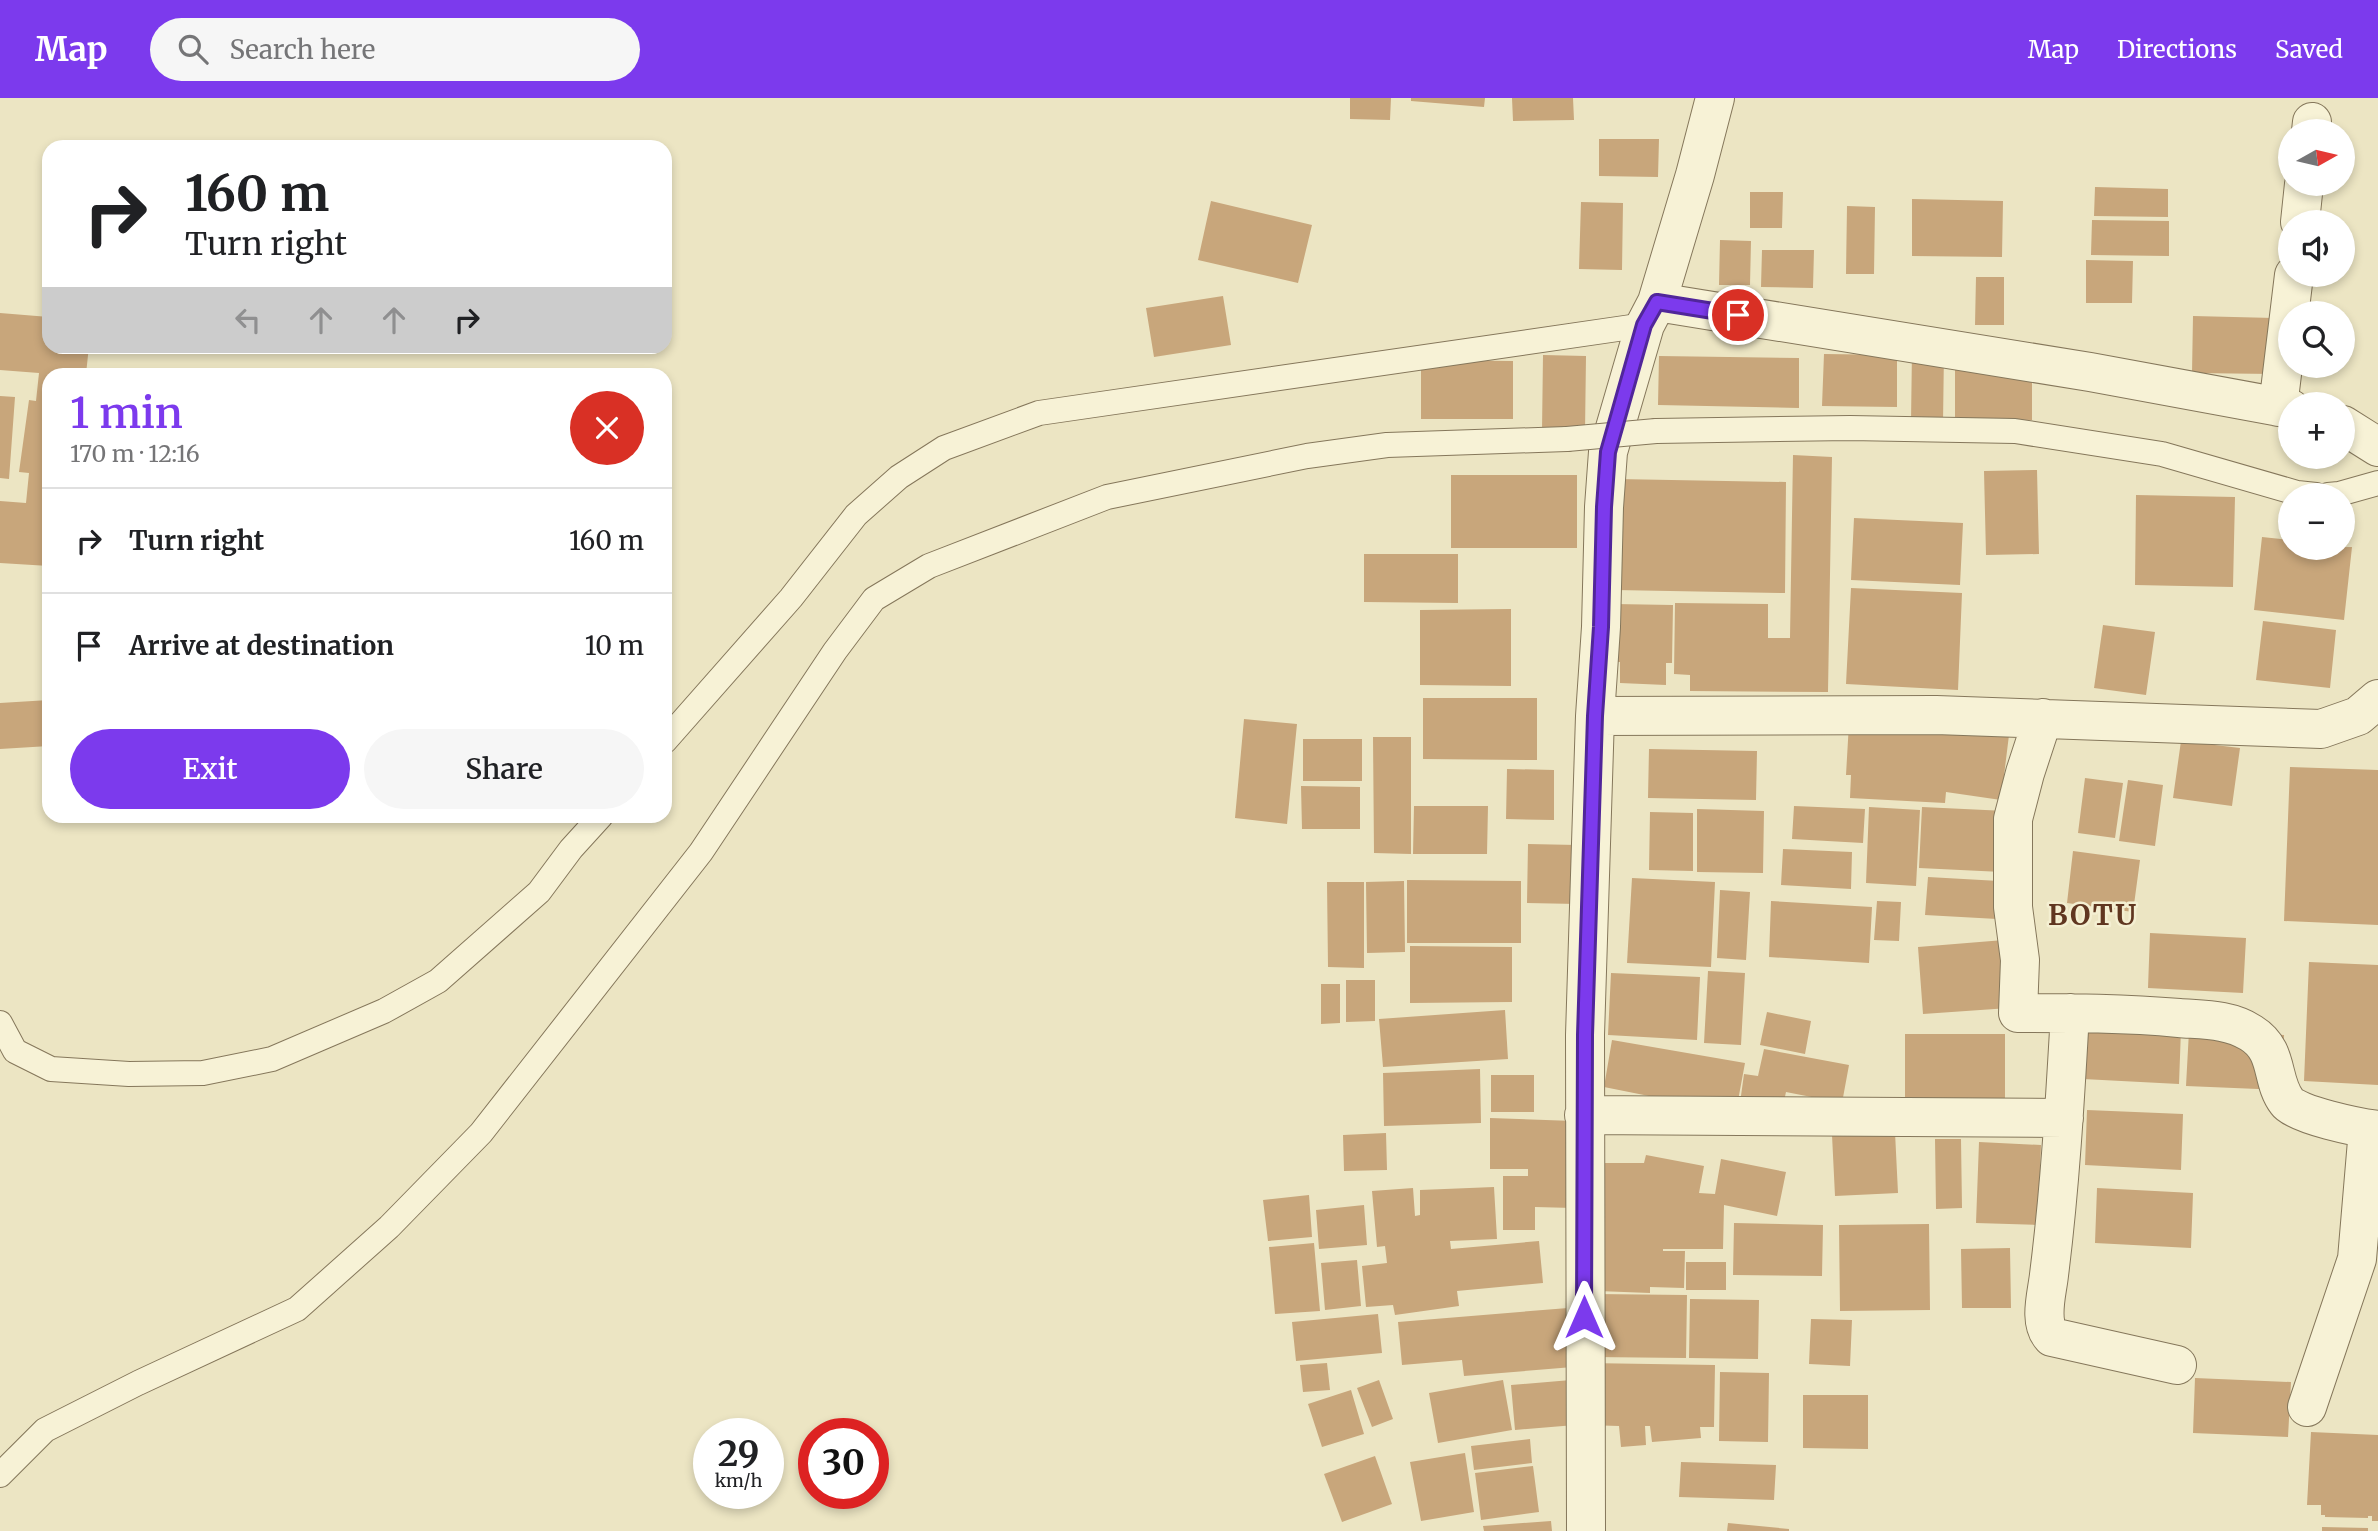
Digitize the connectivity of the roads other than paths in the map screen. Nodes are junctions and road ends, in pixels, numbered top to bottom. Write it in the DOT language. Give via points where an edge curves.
graph roads {
  1 [pos="1715,98"];
  2 [pos="2293,287"];
  3 [pos="1651,314"];
  4 [pos="2285,392"];
  5 [pos="2278,407"];
  6 [pos="2355,433"];
  7 [pos="2378,447"];
  8 [pos="2378,484"];
  9 [pos="2278,488"];
  10 [pos="2355,490"];
  11 [pos="2378,699"];
  12 [pos="1595,716"];
  13 [pos="2043,718"];
  14 [pos="672,733"];
  15 [pos="595,823"];
  16 [pos="2070,1013"];
  17 [pos="0,1023"];
  18 [pos="1584,1115"];
  19 [pos="2064,1118"];
  20 [pos="2373,1130"];
  21 [pos="2177,1364"];
  22 [pos="2307,1407"];
  23 [pos="0,1475"];
  24 [pos="1586,1531"];
  1 -- 3 [label="street"];
  2 -- 4 [label="street"];
  3 -- 5 [label="street" via="2090,372"];
  3 -- 12 [label="street" via="1608,452"];
  3 -- 14 [label="lane" via="1039,413 944,448 899,477 856,516"];
  6 -- 7 [label="street"];
  8 -- 10 [label="lane"];
  9 -- 23 [label="lane, bridge" via="2162,454 2015,430 1656,431 1387,445 1307,456 1107,497 929,566 874,599 701,852 481,1133 388,1227 297,1309 45,1430"];
  11 -- 13 [label="street" via="2358,716 2321,729"];
  12 -- 13 [label="street"];
  12 -- 18 [label="street"];
  13 -- 16 [label="street" via="2013,819 2018,1013"];
  15 -- 17 [label="lane" via="539,892 438,981 384,1011 272,1059 203,1073 51,1069 15,1051"];
  16 -- 19 [label="street"];
  16 -- 20 [label="street" via="2227,1022 2253,1034 2271,1053 2280,1089 2287,1103 2299,1112"];
  18 -- 19 [label="street"];
  18 -- 24 [label="street"];
  19 -- 21 [label="street" via="2046,1331 2052,1337"];
  20 -- 22 [label="street" via="2357,1259"];
}
